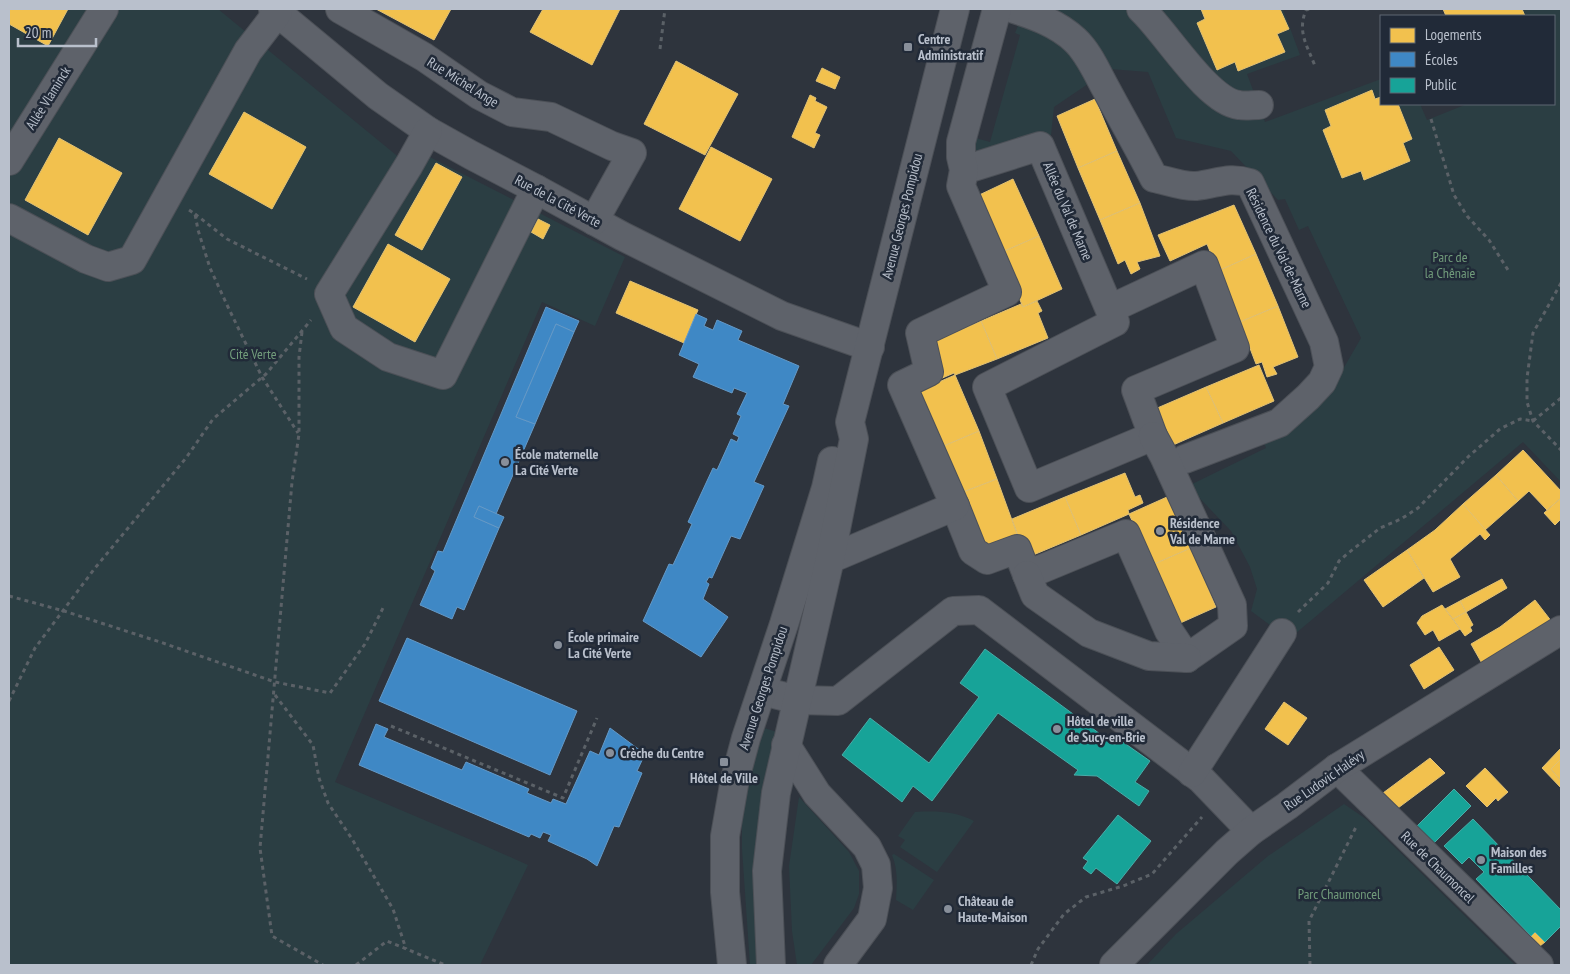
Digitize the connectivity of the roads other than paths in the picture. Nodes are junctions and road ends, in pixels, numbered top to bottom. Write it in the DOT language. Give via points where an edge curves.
graph roads {
  1 [pos="104,9"];
  2 [pos="340,9"];
  3 [pos="954,9"];
  4 [pos="997,9"];
  5 [pos="1014,9"];
  6 [pos="1141,9"];
  7 [pos="289,14"];
  8 [pos="1258,105"];
  9 [pos="428,131"];
  10 [pos="9,161"];
  11 [pos="964,170"];
  12 [pos="536,189"];
  13 [pos="9,218"];
  14 [pos="594,221"];
  15 [pos="1110,309"];
  16 [pos="870,347"];
  17 [pos="850,422"];
  18 [pos="1153,436"];
  19 [pos="1185,459"];
  20 [pos="955,506"];
  21 [pos="830,559"];
  22 [pos="1027,575"];
  23 [pos="1561,630"];
  24 [pos="1282,633"];
  25 [pos="1187,658"];
  26 [pos="762,691"];
  27 [pos="798,700"];
  28 [pos="786,745"];
  29 [pos="1337,768"];
  30 [pos="1192,773"];
  31 [pos="1251,831"];
  32 [pos="732,965"];
  33 [pos="771,965"];
  34 [pos="838,965"];
  35 [pos="1114,965"];
  36 [pos="1539,965"];
  1 -- 10 [label="street, Allée Vlaminck"];
  2 -- 14 [label="street, Rue Michel Ange" via="512,112 551,116 632,153"];
  3 -- 16 [label="street, Avenue Georges Pompidou"];
  4 -- 11 [label="street" via="961,142"];
  5 -- 19 [label="street, Résidence du Val-de-Marne" via="1037,16 1076,40 1094,66 1154,178 1194,186 1238,180 1250,183 1324,342 1329,367 1322,382 1279,423"];
  6 -- 8 [label="street" via="1206,86 1222,99 1238,105"];
  7 -- 9 [label="street, Rue de la Cité Verte" via="378,96"];
  7 -- 13 [label="street" via="248,51 132,260 108,267 86,259"];
  9 -- 12 [label="street, Rue de la Cité Verte"];
  9 -- 12 [label="street" via="329,294 344,328 388,357 443,375"];
  11 -- 15 [label="street, Allée du Val de Marne" via="1040,146"];
  11 -- 20 [label="street" via="961,186 1007,292 920,333 929,372 902,385"];
  12 -- 14 [label="street, Rue de la Cité Verte"];
  14 -- 16 [label="street, Rue de la Cité Verte" via="782,316"];
  15 -- 18 [label="street" via="1204,265 1235,348 1136,390"];
  15 -- 18 [label="street" via="1115,322 987,387 1029,488"];
  16 -- 17 [label="street, Avenue Georges Pompidou"];
  17 -- 21 [label="street, Avenue Georges Pompidou" via="854,439"];
  17 -- 26 [label="street, Avenue Georges Pompidou" via="839,433 826,488"];
  18 -- 25 [label="street" via="1232,606 1233,626"];
  20 -- 21 [label="street"];
  20 -- 22 [label="street" via="972,551 987,560 1017,549"];
  21 -- 27 [label="street, Avenue Georges Pompidou"];
  22 -- 25 [label="street" via="1035,595 1089,633 1149,656"];
  22 -- 25 [label="street" via="1126,534 1169,631"];
  23 -- 29 [label="street, Rue Ludovic Halévy"];
  24 -- 30 [label="street"];
  26 -- 27 [label="street"];
  26 -- 32 [label="street, Avenue Georges Pompidou" via="741,756 725,836 725,892"];
  27 -- 28 [label="street, Avenue Georges Pompidou"];
  27 -- 30 [label="street" via="838,701 953,611 979,610"];
  28 -- 33 [label="street, Avenue Georges Pompidou" via="776,793 767,871"];
  28 -- 34 [label="street" via="817,794 867,847 876,865 878,888 872,919"];
  29 -- 31 [label="street, Rue Ludovic Halévy"];
  29 -- 36 [label="street, Rue de Chaumoncel"];
  30 -- 31 [label="street" via="1201,778"];
  31 -- 35 [label="street, Rue Ludovic Halévy"];
}
